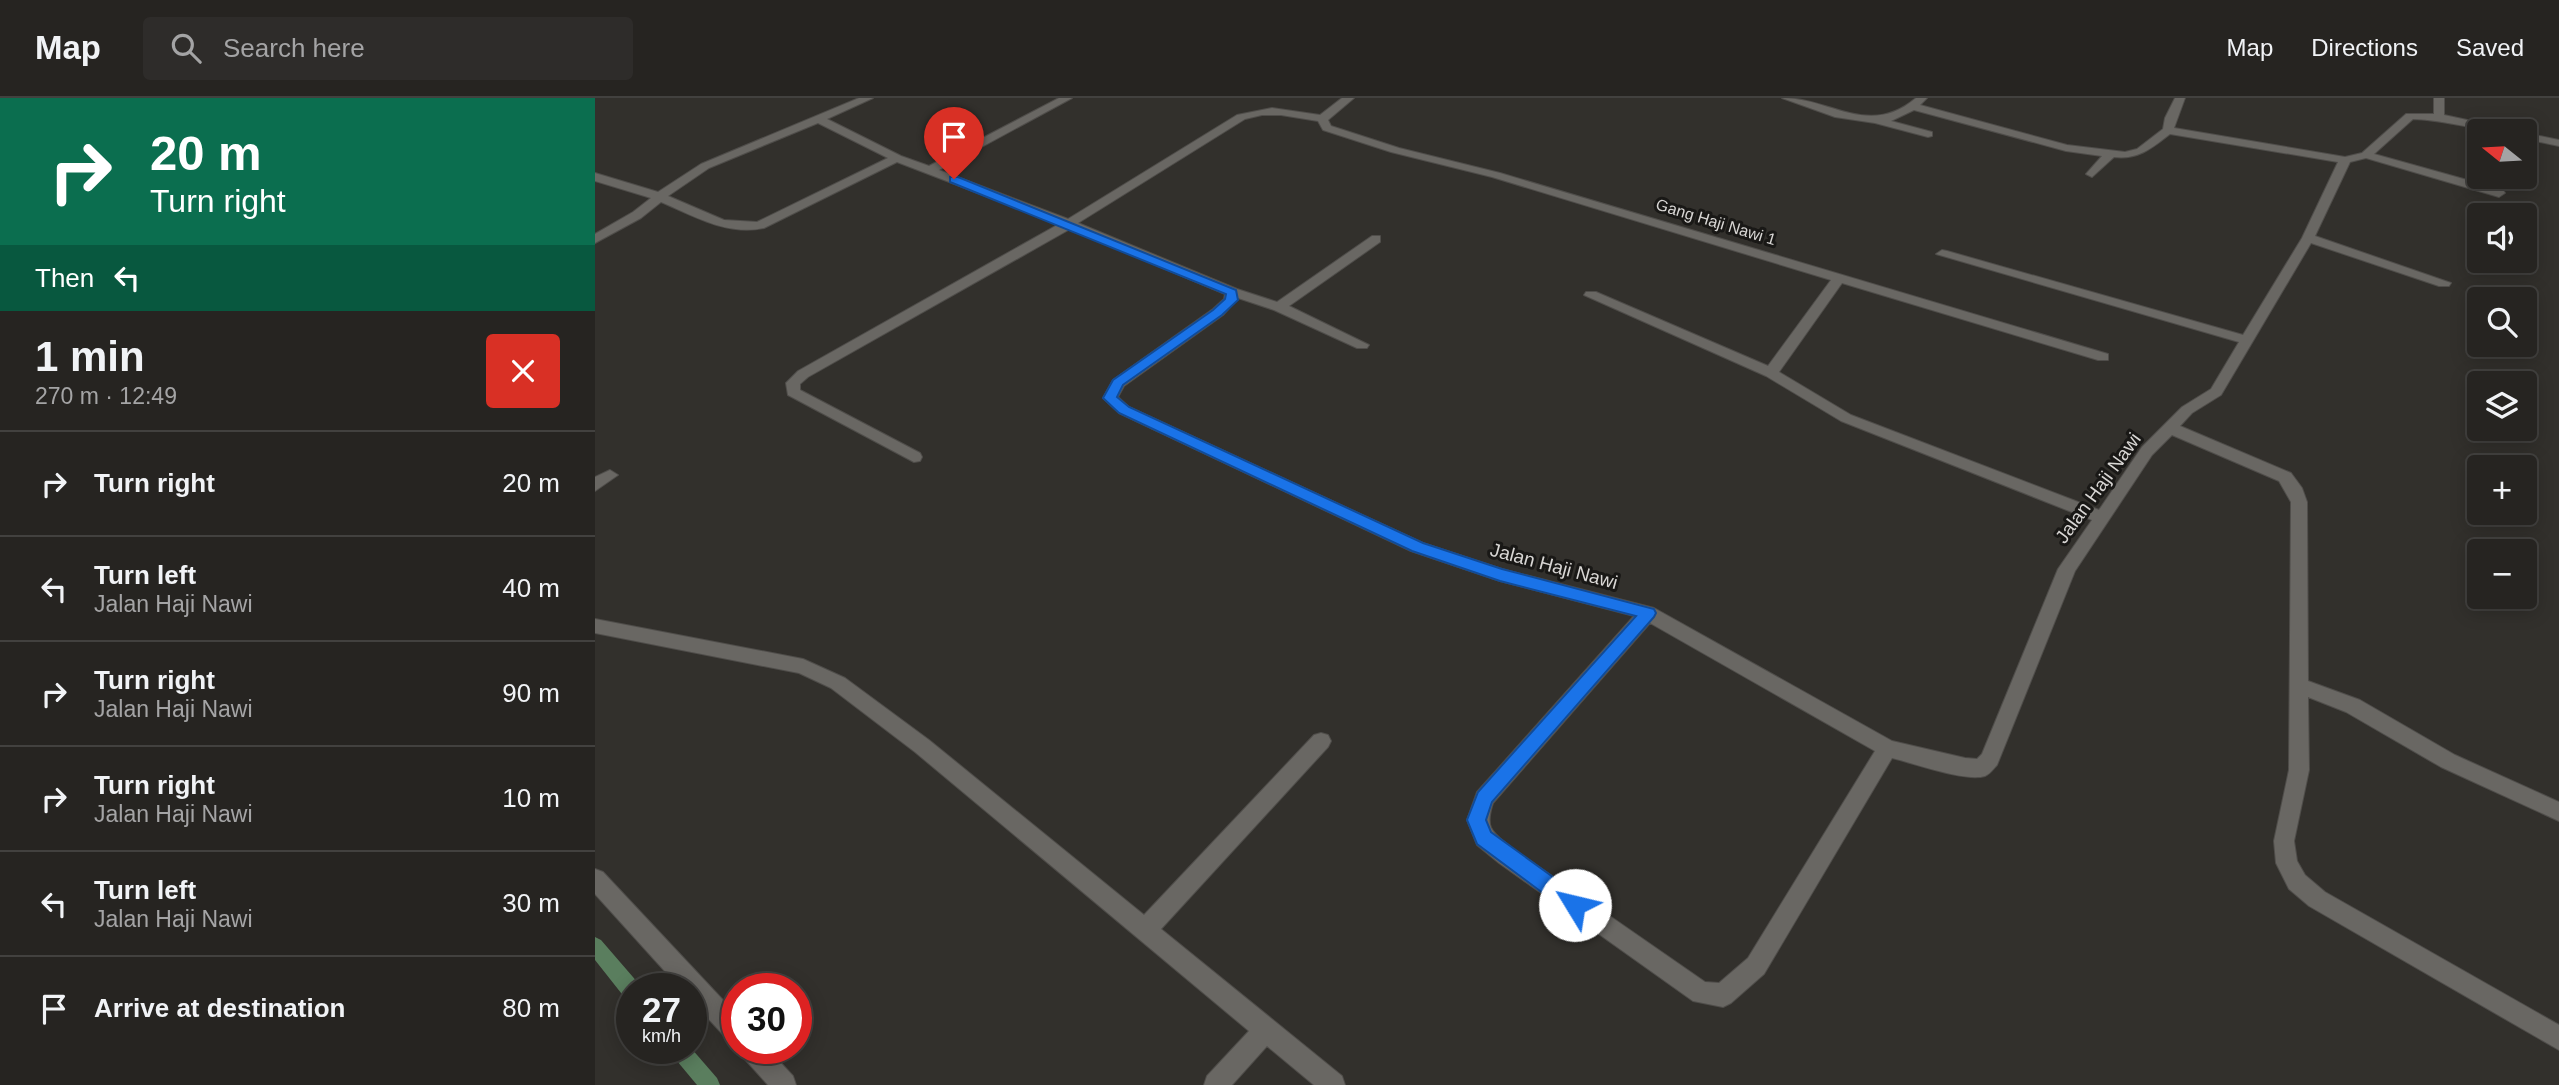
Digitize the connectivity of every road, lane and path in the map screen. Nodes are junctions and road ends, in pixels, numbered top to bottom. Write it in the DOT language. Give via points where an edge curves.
graph roads {
  1 [pos="868,98"];
  2 [pos="1067,98"];
  3 [pos="1349,98"];
  4 [pos="1787,98"];
  5 [pos="2180,98"];
  6 [pos="2439,98"];
  7 [pos="1918,103"];
  8 [pos="2439,117"];
  9 [pos="817,118"];
  10 [pos="1322,119"];
  11 [pos="1873,119"];
  12 [pos="2467,123"];
  13 [pos="2168,130"];
  14 [pos="1928,134"];
  15 [pos="2537,138"];
  16 [pos="2559,143"];
  17 [pos="2111,153"];
  18 [pos="2365,155"];
  19 [pos="897,158"];
  20 [pos="2345,160"];
  21 [pos="931,170"];
  22 [pos="2092,174"];
  23 [pos="595,177"];
  24 [pos="2499,193"];
  25 [pos="661,197"];
  26 [pos="1069,224"];
  27 [pos="2308,238"];
  28 [pos="595,239"];
  29 [pos="1376,239"];
  30 [pos="1942,254"];
  31 [pos="1839,278"];
  32 [pos="2445,283"];
  33 [pos="1232,292"];
  34 [pos="1591,295"];
  35 [pos="1279,307"];
  36 [pos="2246,341"];
  37 [pos="1362,345"];
  38 [pos="2103,357"];
  39 [pos="1771,373"];
  40 [pos="2171,428"];
  41 [pos="914,457"];
  42 [pos="610,475"];
  43 [pos="595,485"];
  44 [pos="2101,517"];
  45 [pos="1648,613"];
  46 [pos="595,626"];
  47 [pos="2300,686"];
  48 [pos="1321,741"];
  49 [pos="1887,748"];
  50 [pos="2559,812"];
  51 [pos="595,879"];
  52 [pos="1146,929"];
  53 [pos="721,1016"];
  54 [pos="1267,1030"];
  55 [pos="2559,1038"];
  56 [pos="765,1064"];
  57 [pos="784,1085"];
  58 [pos="1216,1085"];
  59 [pos="1333,1085"];
  1 -- 9 [label="street"];
  2 -- 21 [label="street"];
  3 -- 10 [label="street"];
  4 -- 11 [label="street" via="1858,120"];
  5 -- 13 [label="street"];
  6 -- 8 [label="street"];
  7 -- 11 [label="street" via="1896,117"];
  7 -- 17 [label="street" via="2066,148"];
  8 -- 12 [label="street"];
  8 -- 18 [label="street" via="2410,116"];
  9 -- 19 [label="street"];
  9 -- 25 [label="street" via="705,166"];
  10 -- 26 [label="street, Gang Haji Nawi 1" via="1280,110 1259,110 1241,117"];
  10 -- 31 [label="street, Gang Haji Nawi 1" via="1327,128 1395,150 1496,175"];
  11 -- 14 [label="street"];
  13 -- 17 [label="street" via="2141,151"];
  13 -- 20 [label="street"];
  15 -- 16 [label="street"];
  17 -- 22 [label="street"];
  18 -- 20 [label="street"];
  18 -- 24 [label="street"];
  19 -- 21 [label="street"];
  19 -- 25 [label="street" via="760,225 717,223"];
  20 -- 27 [label="street, Jalan Haji Nawi"];
  21 -- 26 [label="street"];
  23 -- 25 [label="street"];
  25 -- 28 [label="street"];
  26 -- 33 [label="street"];
  26 -- 41 [label="street, Gang Haji Nawi 1" via="793,383 793,392"];
  27 -- 32 [label="street"];
  27 -- 36 [label="street, Jalan Haji Nawi"];
  29 -- 35 [label="street"];
  30 -- 36 [label="street"];
  31 -- 38 [label="street, Gang Haji Nawi 1"];
  31 -- 39 [label="street"];
  33 -- 35 [label="street"];
  33 -- 45 [label="street, Jalan Haji Nawi" via="1231,300 1218,312 1118,383 1110,398 1124,410 1417,547 1500,575"];
  34 -- 39 [label="street"];
  35 -- 37 [label="street"];
  36 -- 40 [label="street, Jalan Haji Nawi" via="2215,392 2187,410"];
  39 -- 44 [label="street" via="1846,418"];
  40 -- 44 [label="street, Jalan Haji Nawi" via="2147,451"];
  40 -- 47 [label="street" via="2285,477 2294,488 2299,502"];
  42 -- 43 [label="street"];
  44 -- 49 [label="street, Jalan Haji Nawi" via="2067,569 1990,760 1982,768 1965,767"];
  45 -- 49 [label="street, Jalan Haji Nawi"];
  45 -- 49 [label="street" via="1485,798 1477,820 1484,838 1506,856 1701,993 1723,995 1756,966"];
  46 -- 52 [label="street" via="803,666 838,683"];
  47 -- 50 [label="street" via="2353,706 2448,761"];
  47 -- 55 [label="street" via="2299,770 2284,841 2287,863 2297,882 2317,900"];
  48 -- 52 [label="street"];
  51 -- 53 [label="street"];
  52 -- 54 [label="street"];
  54 -- 58 [label="street"];
  54 -- 59 [label="street"];
  56 -- 57 [label="street"];
}
